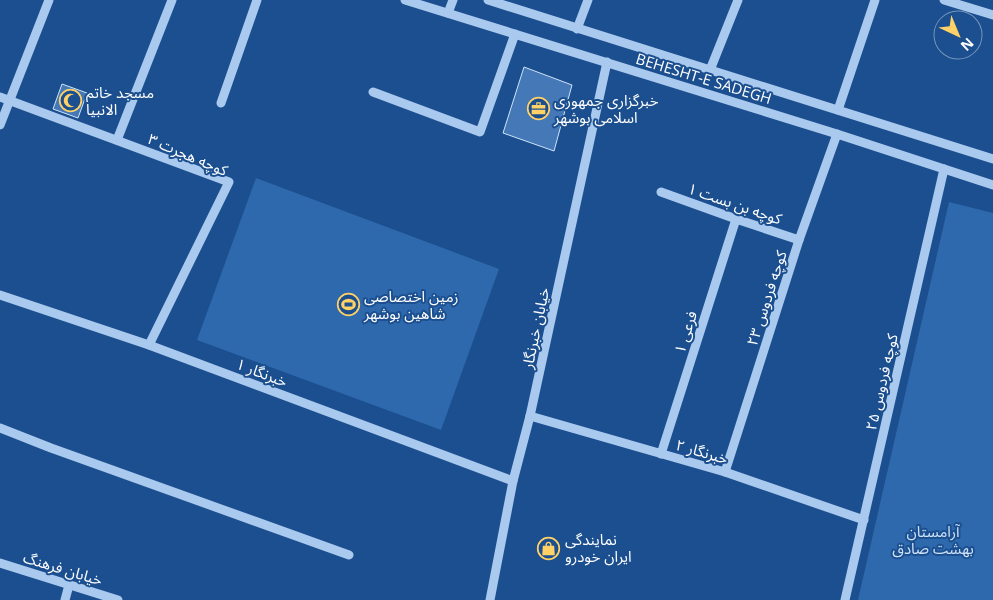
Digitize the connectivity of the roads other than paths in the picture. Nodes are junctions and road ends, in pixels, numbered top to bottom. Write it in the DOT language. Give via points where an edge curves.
graph roads {
  1 [pos="48,0"];
  2 [pos="172,0"];
  3 [pos="257,0"];
  4 [pos="405,0"];
  5 [pos="453,0"];
  6 [pos="488,0"];
  7 [pos="588,0"];
  8 [pos="738,0"];
  9 [pos="875,0"];
  10 [pos="944,0"];
  11 [pos="448,13"];
  12 [pos="993,15"];
  13 [pos="577,29"];
  14 [pos="515,34"];
  15 [pos="607,62"];
  16 [pos="710,70"];
  17 [pos="373,92"];
  18 [pos="0,98"];
  19 [pos="10,102"];
  20 [pos="221,104"];
  21 [pos="838,110"];
  22 [pos="0,125"];
  23 [pos="836,134"];
  24 [pos="117,140"];
  25 [pos="993,159"];
  26 [pos="944,169"];
  27 [pos="993,185"];
  28 [pos="662,192"];
  29 [pos="736,219"];
  30 [pos="799,240"];
  31 [pos="0,295"];
  32 [pos="149,344"];
  33 [pos="530,416"];
  34 [pos="0,428"];
  35 [pos="661,454"];
  36 [pos="725,472"];
  37 [pos="513,481"];
  38 [pos="864,520"];
  39 [pos="350,556"];
  40 [pos="0,563"];
  41 [pos="69,585"];
  42 [pos="65,600"];
  43 [pos="118,600"];
  44 [pos="490,600"];
  45 [pos="845,600"];
  1 -- 19 [label="street"];
  2 -- 24 [label="street"];
  3 -- 20 [label="street"];
  4 -- 11 [label="street, BEHESHT-E SADEGH"];
  5 -- 11 [label="street"];
  6 -- 13 [label="street, BEHESHT-E SADEGH"];
  7 -- 13 [label="street"];
  8 -- 16 [label="street"];
  9 -- 21 [label="street"];
  10 -- 12 [label="street"];
  11 -- 14 [label="street, BEHESHT-E SADEGH"];
  13 -- 16 [label="street, BEHESHT-E SADEGH"];
  14 -- 15 [label="street, BEHESHT-E SADEGH"];
  14 -- 17 [label="street" via="480,132"];
  15 -- 23 [label="street, BEHESHT-E SADEGH"];
  15 -- 33 [label="street, خیابان خبرنگار"];
  16 -- 21 [label="street, BEHESHT-E SADEGH"];
  18 -- 19 [label="street, کوچه هجرت ۳"];
  19 -- 22 [label="street"];
  19 -- 24 [label="street, کوچه هجرت ۳"];
  21 -- 25 [label="street, BEHESHT-E SADEGH"];
  23 -- 26 [label="street, BEHESHT-E SADEGH"];
  23 -- 30 [label="street, کوچه فردوس ۲۳"];
  24 -- 32 [label="street, کوچه هجرت ۳" via="229,182"];
  26 -- 27 [label="street, BEHESHT-E SADEGH"];
  26 -- 38 [label="street, کوچه فردوس ۲۵"];
  28 -- 29 [label="street, کوچه بن بست ۱"];
  29 -- 30 [label="street, کوچه بن بست ۱"];
  29 -- 35 [label="street, فرعی ۱"];
  30 -- 36 [label="street, کوچه فردوس ۲۳"];
  31 -- 32 [label="street, خبرنگار ۱"];
  32 -- 37 [label="street, خبرنگار ۱"];
  33 -- 35 [label="street, خبرنگار ۲"];
  33 -- 37 [label="street, خیابان خبرنگار"];
  34 -- 39 [label="street"];
  35 -- 36 [label="street, خبرنگار ۲"];
  36 -- 38 [label="street, خبرنگار ۲"];
  37 -- 44 [label="street, خیابان خبرنگار"];
  38 -- 45 [label="street, کوچه فردوس ۲۵"];
  40 -- 41 [label="street, خیابان فرهنگ"];
  41 -- 42 [label="street"];
  41 -- 43 [label="street, خیابان فرهنگ"];
}
